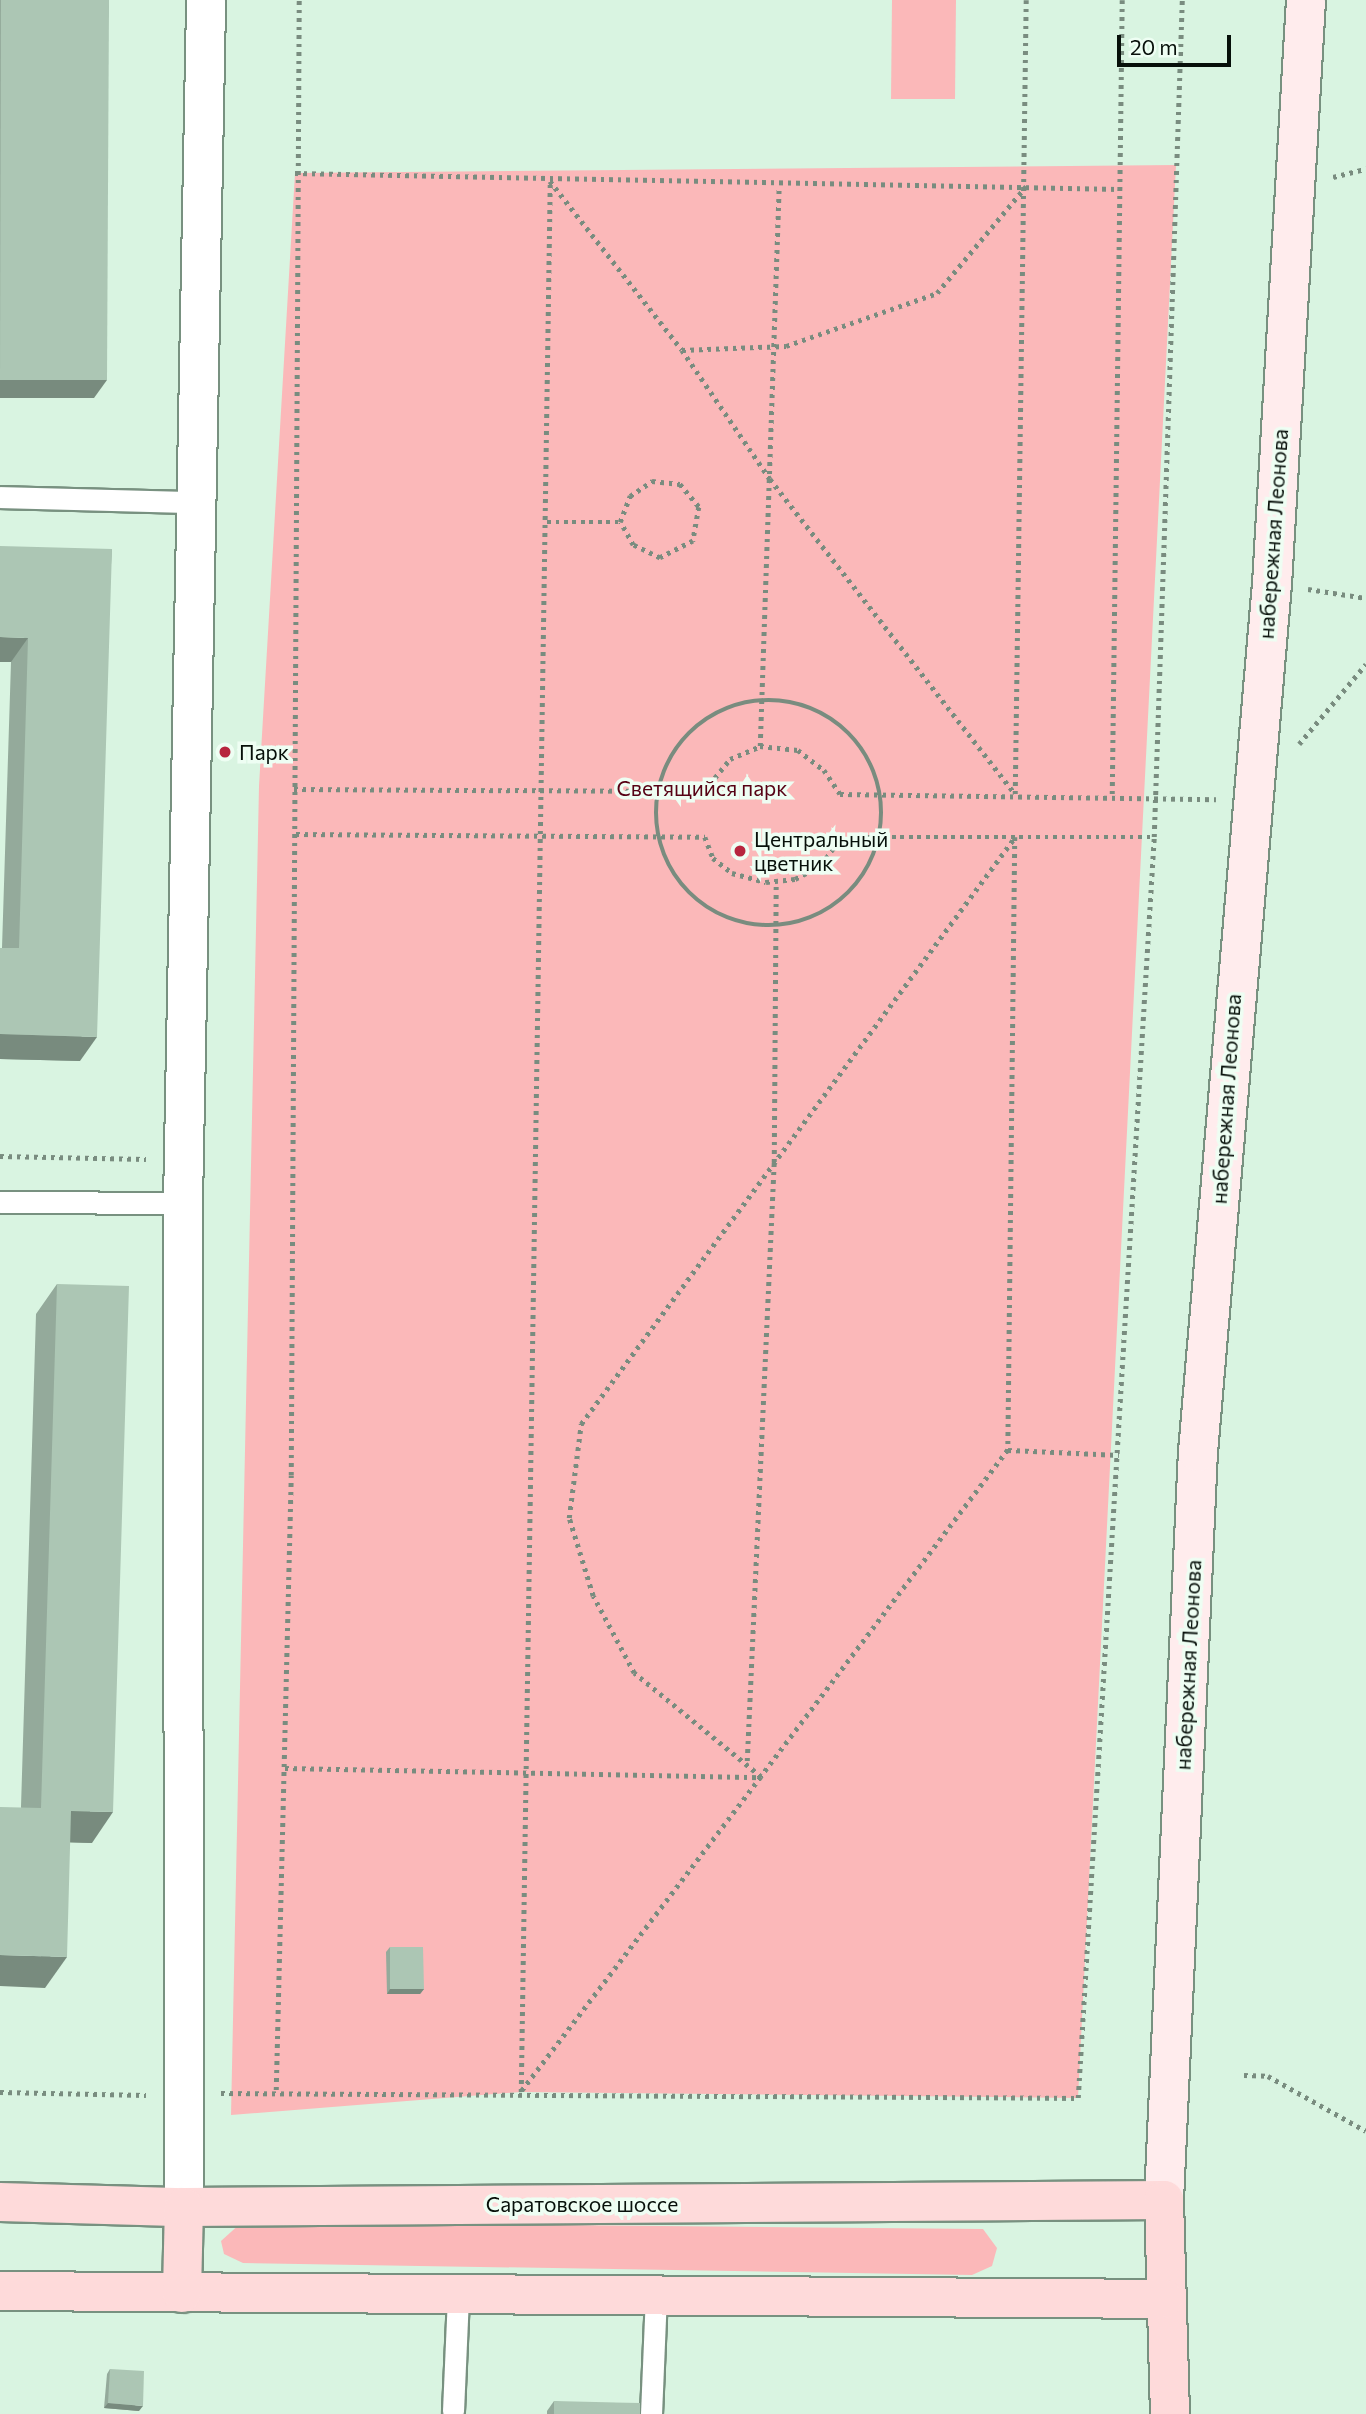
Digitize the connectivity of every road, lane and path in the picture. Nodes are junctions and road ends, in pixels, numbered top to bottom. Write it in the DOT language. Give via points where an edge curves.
graph roads {
  1 [pos="206,0"];
  2 [pos="299,0"];
  3 [pos="1026,0"];
  4 [pos="1122,0"];
  5 [pos="1182,0"];
  6 [pos="1306,0"];
  7 [pos="295,173"];
  8 [pos="550,180"];
  9 [pos="1026,185"];
  10 [pos="779,186"];
  11 [pos="1119,189"];
  12 [pos="775,347"];
  13 [pos="682,350"];
  14 [pos="770,479"];
  15 [pos="0,498"];
  16 [pos="197,502"];
  17 [pos="547,522"];
  18 [pos="620,522"];
  19 [pos="1272,584"];
  20 [pos="1366,598"];
  21 [pos="762,699"];
  22 [pos="760,746"];
  23 [pos="294,789"];
  24 [pos="542,793"];
  25 [pos="1015,794"];
  26 [pos="1112,794"];
  27 [pos="1156,794"];
  28 [pos="882,795"];
  29 [pos="655,796"];
  30 [pos="296,834"];
  31 [pos="541,836"];
  32 [pos="881,836"];
  33 [pos="1015,836"];
  34 [pos="1154,837"];
  35 [pos="657,838"];
  36 [pos="776,881"];
  37 [pos="776,927"];
  38 [pos="0,1156"];
  39 [pos="160,1160"];
  40 [pos="774,1162"];
  41 [pos="0,1202"];
  42 [pos="183,1203"];
  43 [pos="1008,1450"];
  44 [pos="1119,1455"];
  45 [pos="747,1762"];
  46 [pos="285,1768"];
  47 [pos="524,1772"];
  48 [pos="761,1777"];
  49 [pos="1244,2075"];
  50 [pos="276,2090"];
  51 [pos="0,2092"];
  52 [pos="521,2092"];
  53 [pos="180,2096"];
  54 [pos="1366,2131"];
  55 [pos="1164,2200"];
  56 [pos="0,2202"];
  57 [pos="184,2207"];
  58 [pos="0,2291"];
  59 [pos="182,2293"];
  60 [pos="458,2295"];
  61 [pos="656,2296"];
  62 [pos="1163,2299"];
  63 [pos="453,2411"];
  64 [pos="651,2414"];
  65 [pos="1170,2414"];
  1 -- 16 [label="street"];
  2 -- 7 [label="path"];
  3 -- 9 [label="path"];
  4 -- 11 [label="path"];
  5 -- 27 [label="path"];
  6 -- 19 [label="main road, набережная Леонова"];
  7 -- 8 [label="path"];
  7 -- 23 [label="path"];
  8 -- 10 [label="path"];
  8 -- 13 [label="path"];
  8 -- 17 [label="path"];
  9 -- 10 [label="path"];
  9 -- 11 [label="path"];
  9 -- 12 [label="path" via="937,293 858,325"];
  9 -- 25 [label="path"];
  10 -- 12 [label="path"];
  11 -- 26 [label="path"];
  12 -- 13 [label="path"];
  12 -- 14 [label="path"];
  13 -- 14 [label="path"];
  14 -- 21 [label="path"];
  14 -- 25 [label="path"];
  15 -- 16 [label="lane"];
  16 -- 42 [label="street"];
  17 -- 18 [label="path"];
  17 -- 24 [label="path"];
  18 -- 18 [label="path" via="630,496 652,481 680,484 700,519 687,548 660,558 633,545"];
  19 -- 20 [label="path"];
  19 -- 55 [label="main road, набережная Леонова" via="1198,1452"];
  21 -- 22 [label="path"];
  21 -- 28 [label="path" via="821,710 862,745"];
  21 -- 29 [label="path" via="716,711 676,746"];
  22 -- 28 [label="path" via="798,750 824,770 840,794"];
  22 -- 29 [label="path" via="730,759 704,791"];
  23 -- 24 [label="path"];
  23 -- 30 [label="path"];
  24 -- 29 [label="path"];
  24 -- 31 [label="path"];
  25 -- 26 [label="path"];
  25 -- 28 [label="path"];
  26 -- 27 [label="path"];
  27 -- 34 [label="path"];
  28 -- 32 [label="path"];
  29 -- 35 [label="path"];
  30 -- 31 [label="path"];
  30 -- 46 [label="path"];
  31 -- 35 [label="path"];
  31 -- 47 [label="path"];
  32 -- 33 [label="path"];
  32 -- 36 [label="path" via="841,837 821,865"];
  32 -- 37 [label="path" via="859,883 819,916"];
  33 -- 34 [label="path"];
  33 -- 40 [label="path"];
  33 -- 43 [label="path"];
  34 -- 44 [label="path"];
  35 -- 36 [label="path" via="705,838 713,858 732,873"];
  35 -- 37 [label="path" via="679,884 719,917"];
  36 -- 37 [label="path"];
  37 -- 40 [label="path"];
  38 -- 39 [label="path"];
  40 -- 45 [label="path"];
  40 -- 45 [label="path" via="581,1424 569,1518 593,1596 634,1673"];
  41 -- 42 [label="lane"];
  42 -- 53 [label="street"];
  43 -- 44 [label="path"];
  43 -- 48 [label="path"];
  44 -- 52 [label="path" via="1078,2098"];
  45 -- 48 [label="path"];
  46 -- 47 [label="path"];
  46 -- 50 [label="path"];
  47 -- 48 [label="path"];
  47 -- 52 [label="path"];
  48 -- 52 [label="path"];
  49 -- 54 [label="path" via="1268,2076"];
  50 -- 52 [label="path"];
  50 -- 53 [label="path"];
  51 -- 53 [label="path"];
  53 -- 57 [label="street"];
  55 -- 57 [label="main road, Саратовское шоссе"];
  55 -- 62 [label="main road"];
  56 -- 57 [label="main road, Саратовское шоссе"];
  57 -- 59 [label="main road"];
  58 -- 59 [label="main road"];
  59 -- 60 [label="main road"];
  60 -- 61 [label="main road"];
  60 -- 63 [label="lane"];
  61 -- 62 [label="main road"];
  61 -- 64 [label="lane"];
  62 -- 65 [label="main road"];
}
